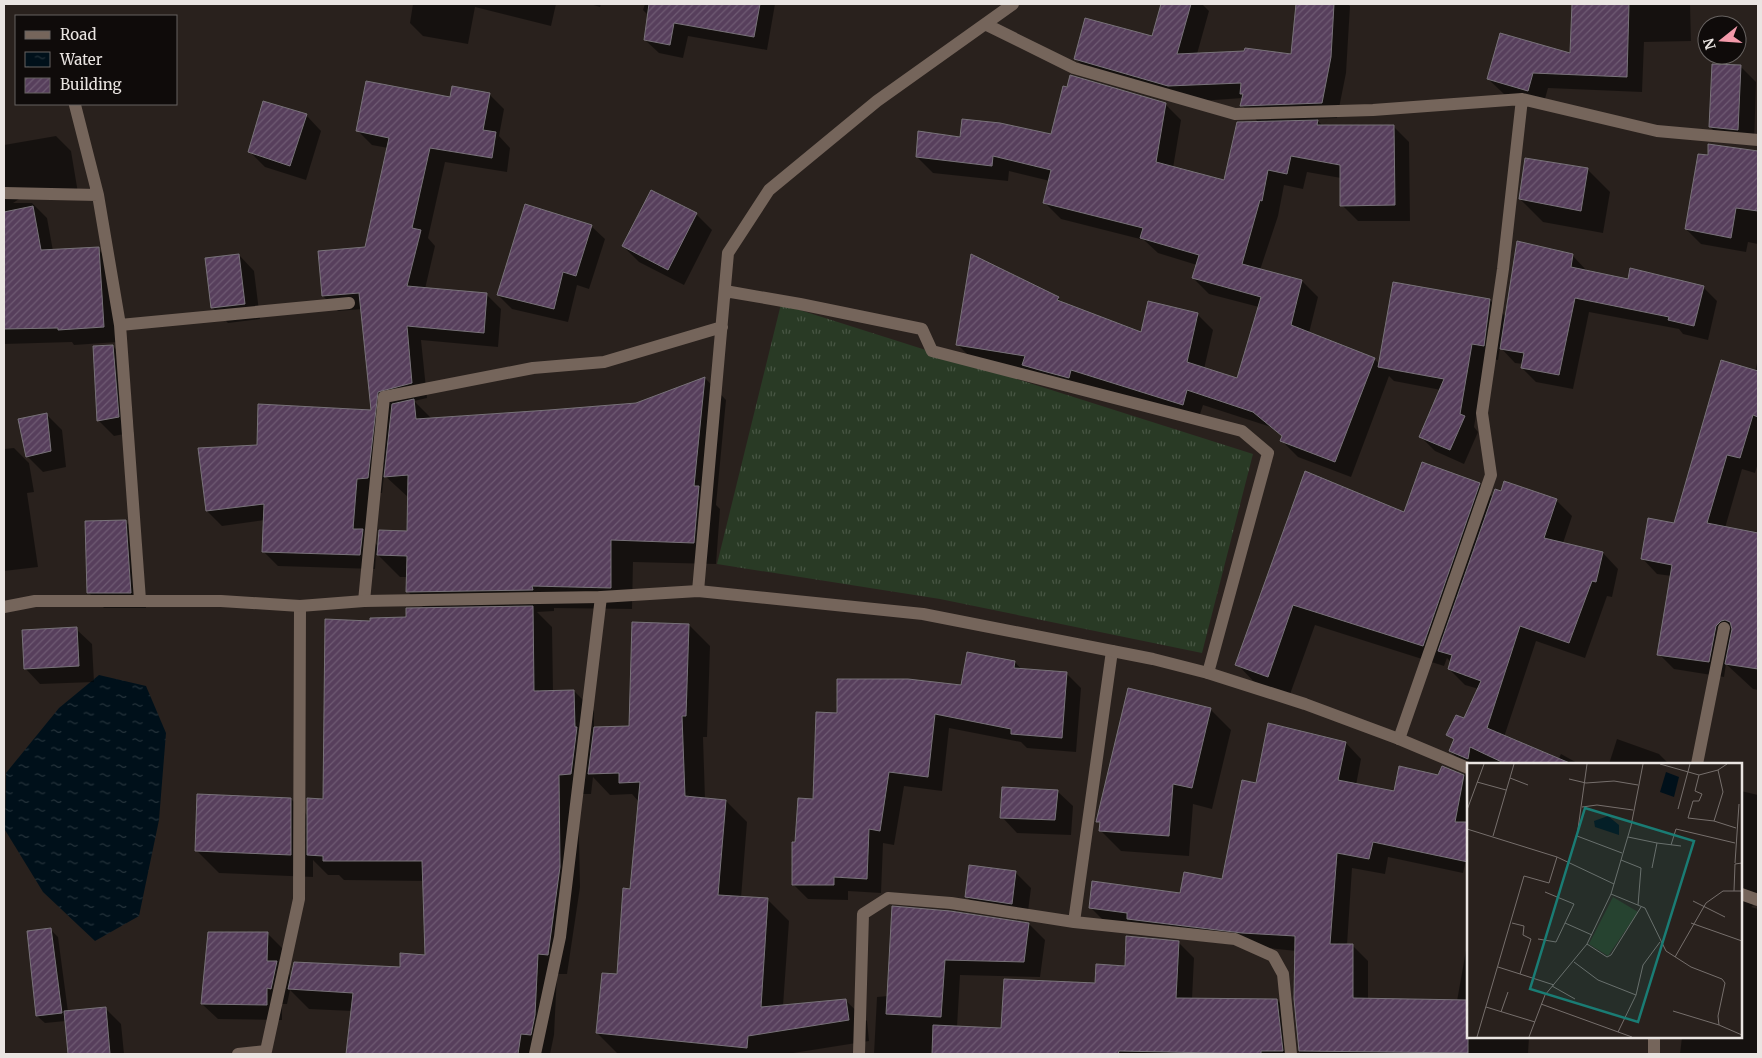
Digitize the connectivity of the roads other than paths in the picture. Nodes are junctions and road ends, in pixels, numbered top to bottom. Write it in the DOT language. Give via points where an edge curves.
graph roads {
  1 [pos="1013,4"];
  2 [pos="984,24"];
  3 [pos="1522,99"];
  4 [pos="75,105"];
  5 [pos="1758,140"];
  6 [pos="4,193"];
  7 [pos="98,195"];
  8 [pos="725,291"];
  9 [pos="349,303"];
  10 [pos="120,325"];
  11 [pos="722,327"];
  12 [pos="698,591"];
  13 [pos="601,597"];
  14 [pos="140,600"];
  15 [pos="364,600"];
  16 [pos="300,606"];
  17 [pos="4,607"];
  18 [pos="1724,628"];
  19 [pos="1112,651"];
  20 [pos="1208,673"];
  21 [pos="1399,739"];
  22 [pos="1697,763"];
  23 [pos="1467,768"];
  24 [pos="1742,894"];
  25 [pos="1758,900"];
  26 [pos="1074,922"];
  27 [pos="1654,1038"];
  28 [pos="238,1054"];
  29 [pos="535,1054"];
  30 [pos="859,1054"];
  31 [pos="1291,1054"];
  32 [pos="1654,1054"];
  1 -- 2 [label="street"];
  2 -- 3 [label="street" via="1074,68 1235,114 1373,110"];
  2 -- 8 [label="street" via="877,101 769,190 728,253"];
  3 -- 5 [label="street" via="1657,131"];
  3 -- 21 [label="street" via="1504,269 1482,413 1491,475"];
  4 -- 7 [label="street"];
  6 -- 7 [label="street"];
  7 -- 10 [label="street"];
  8 -- 11 [label="street"];
  8 -- 20 [label="street" via="922,329 932,351 1242,430 1268,453"];
  9 -- 10 [label="street"];
  10 -- 14 [label="street"];
  11 -- 12 [label="street"];
  11 -- 15 [label="street" via="604,362 533,368 384,397"];
  12 -- 13 [label="street"];
  12 -- 19 [label="street" via="923,614"];
  13 -- 15 [label="street"];
  13 -- 29 [label="street" via="560,937"];
  14 -- 16 [label="street"];
  14 -- 17 [label="street" via="35,601"];
  15 -- 16 [label="street"];
  16 -- 28 [label="street" via="299,899 266,1051"];
  18 -- 22 [label="street"];
  19 -- 20 [label="street"];
  19 -- 26 [label="street"];
  20 -- 21 [label="street"];
  21 -- 23 [label="street"];
  24 -- 25 [label="street"];
  26 -- 30 [label="street" via="951,903 888,898 863,914"];
  26 -- 31 [label="street" via="1235,939 1273,956 1283,974"];
  27 -- 32 [label="street"];
}
